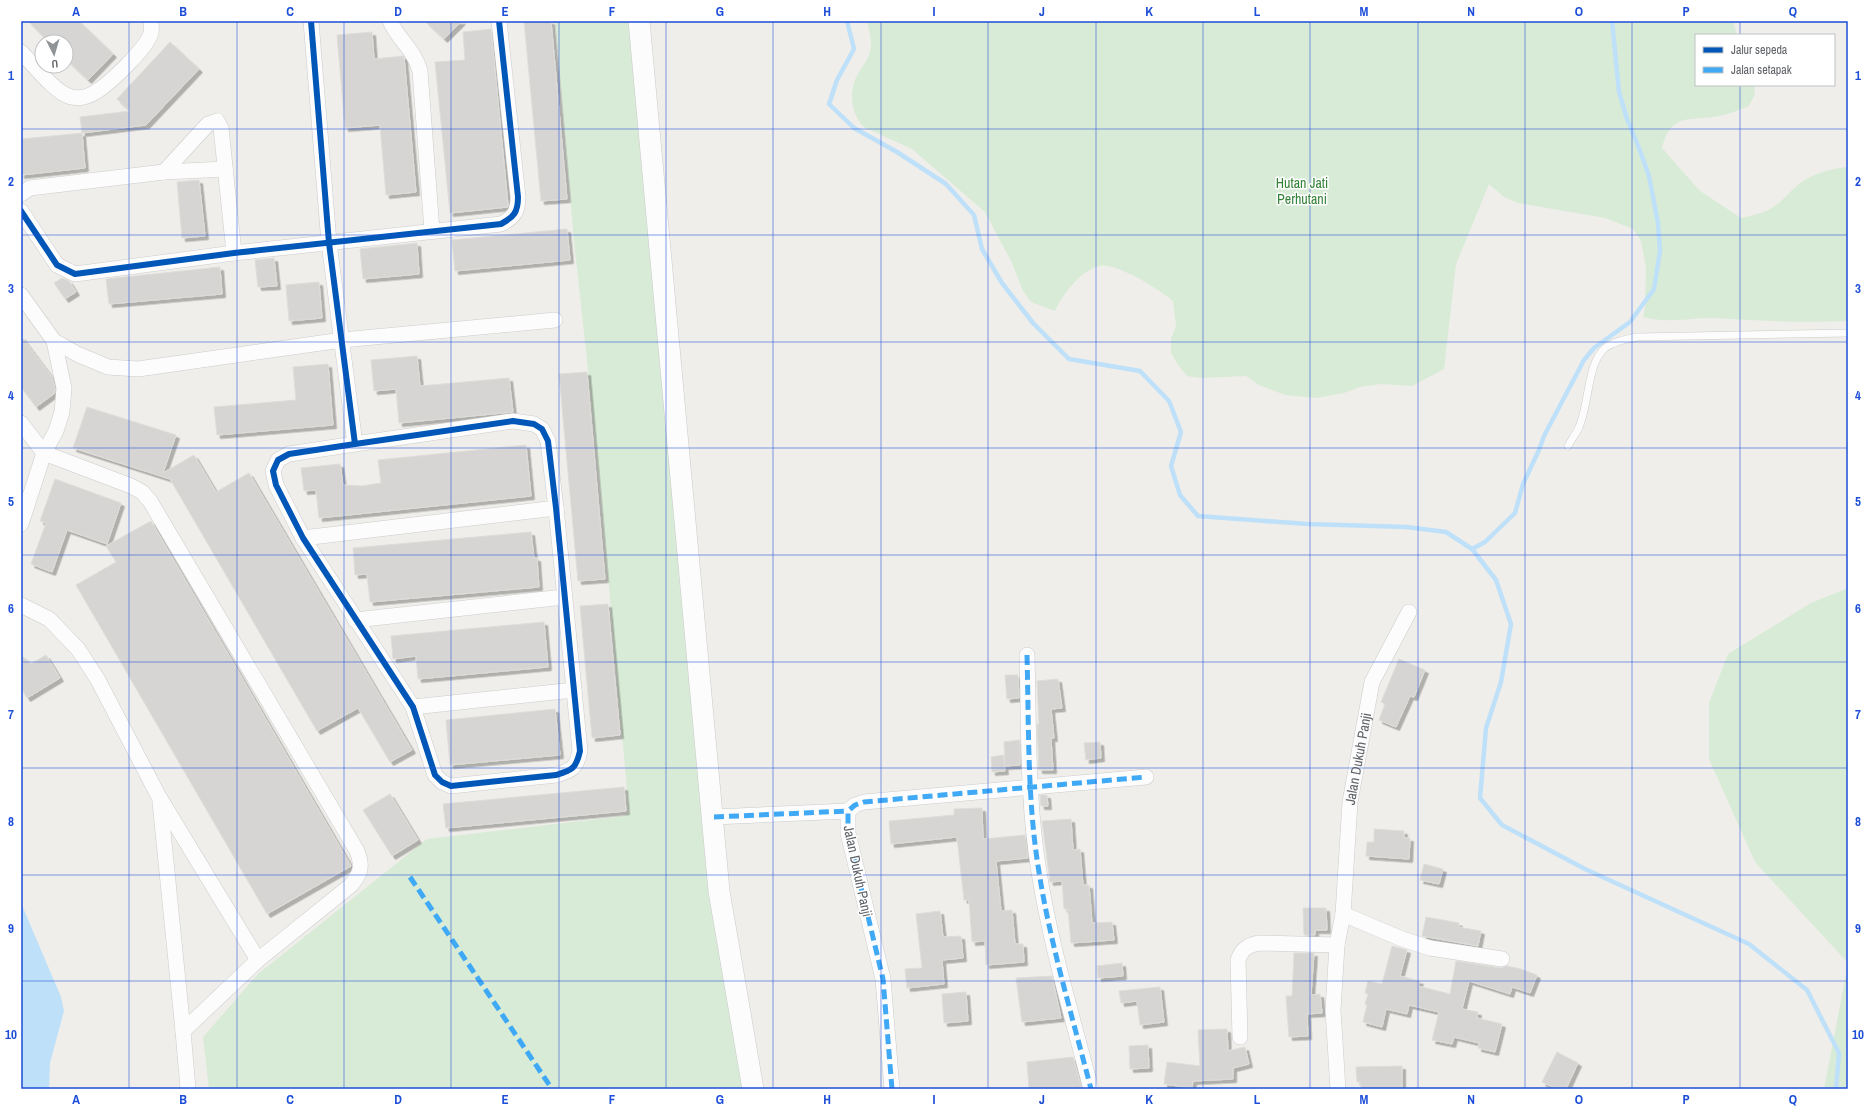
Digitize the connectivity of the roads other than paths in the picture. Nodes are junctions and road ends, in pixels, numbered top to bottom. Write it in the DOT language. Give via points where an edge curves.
graph roads {
  1 [pos="151,21"];
  2 [pos="310,21"];
  3 [pos="390,21"];
  4 [pos="499,21"];
  5 [pos="639,21"];
  6 [pos="21,52"];
  7 [pos="225,168"];
  8 [pos="164,172"];
  9 [pos="21,194"];
  10 [pos="21,211"];
  11 [pos="432,231"];
  12 [pos="329,243"];
  13 [pos="234,253"];
  14 [pos="21,295"];
  15 [pos="555,320"];
  16 [pos="1848,333"];
  17 [pos="342,340"];
  18 [pos="54,341"];
  19 [pos="21,423"];
  20 [pos="355,444"];
  21 [pos="1568,446"];
  22 [pos="44,453"];
  23 [pos="556,508"];
  24 [pos="21,519"];
  25 [pos="304,538"];
  26 [pos="564,597"];
  27 [pos="21,605"];
  28 [pos="1409,612"];
  29 [pos="355,620"];
  30 [pos="1027,655"];
  31 [pos="574,690"];
  32 [pos="413,707"];
  33 [pos="1146,777"];
  34 [pos="1030,787"];
  35 [pos="160,797"];
  36 [pos="848,811"];
  37 [pos="714,817"];
  38 [pos="1343,914"];
  39 [pos="1337,945"];
  40 [pos="1502,959"];
  41 [pos="258,960"];
  42 [pos="183,1032"];
  43 [pos="1240,1037"];
  44 [pos="188,1089"];
  45 [pos="753,1089"];
  46 [pos="892,1089"];
  47 [pos="1091,1089"];
  48 [pos="1338,1089"];
  1 -- 6 [label="street" via="151,33 144,47 98,91 84,97 70,97 58,91"];
  2 -- 12 [label="street"];
  3 -- 11 [label="street" via="416,58 420,71"];
  4 -- 11 [label="street" via="518,208 513,218 501,224"];
  5 -- 37 [label="main road"];
  7 -- 8 [label="street"];
  7 -- 8 [label="street" via="221,128 217,121 214,121 208,124"];
  7 -- 13 [label="street"];
  8 -- 9 [label="street" via="30,188"];
  10 -- 13 [label="street" via="57,265 75,274"];
  11 -- 12 [label="street"];
  12 -- 13 [label="street"];
  12 -- 17 [label="street"];
  14 -- 18 [label="street"];
  15 -- 17 [label="street"];
  16 -- 21 [label="lane" via="1637,337 1619,341 1599,354 1579,427"];
  17 -- 18 [label="street" via="138,369 108,367"];
  17 -- 20 [label="street"];
  18 -- 22 [label="street" via="64,388 62,412 56,431"];
  19 -- 22 [label="street"];
  20 -- 23 [label="street" via="513,421 534,424 542,429 548,441"];
  20 -- 25 [label="street" via="290,454 278,460 273,471 276,485"];
  22 -- 24 [label="street"];
  22 -- 41 [label="street" via="131,486 150,500 357,851 361,868 358,877 350,886"];
  23 -- 25 [label="street"];
  23 -- 26 [label="street"];
  25 -- 29 [label="street"];
  26 -- 29 [label="street"];
  26 -- 31 [label="street"];
  27 -- 35 [label="street" via="49,619 78,649 98,680"];
  28 -- 38 [label="street, Jalan Dukuh Panji" via="1372,682 1350,802"];
  29 -- 32 [label="street"];
  30 -- 34 [label="street"];
  31 -- 32 [label="street"];
  31 -- 32 [label="street" via="580,751 577,762 571,770 548,776 451,786 442,782 435,775"];
  33 -- 34 [label="street, Jalan Dukuh Panji"];
  34 -- 36 [label="street, Jalan Dukuh Panji" via="864,802"];
  34 -- 47 [label="street" via="1039,872 1057,958"];
  35 -- 41 [label="street"];
  35 -- 42 [label="street"];
  36 -- 37 [label="street"];
  36 -- 46 [label="street, Jalan Dukuh Panji" via="848,833 883,979"];
  37 -- 45 [label="main road" via="719,891"];
  38 -- 39 [label="street, Jalan Dukuh Panji"];
  38 -- 40 [label="street" via="1430,948"];
  39 -- 43 [label="street" via="1258,943 1248,946 1241,952 1238,960"];
  39 -- 48 [label="street, Jalan Dukuh Panji" via="1333,1010"];
  41 -- 42 [label="street"];
  42 -- 44 [label="street"];
}
